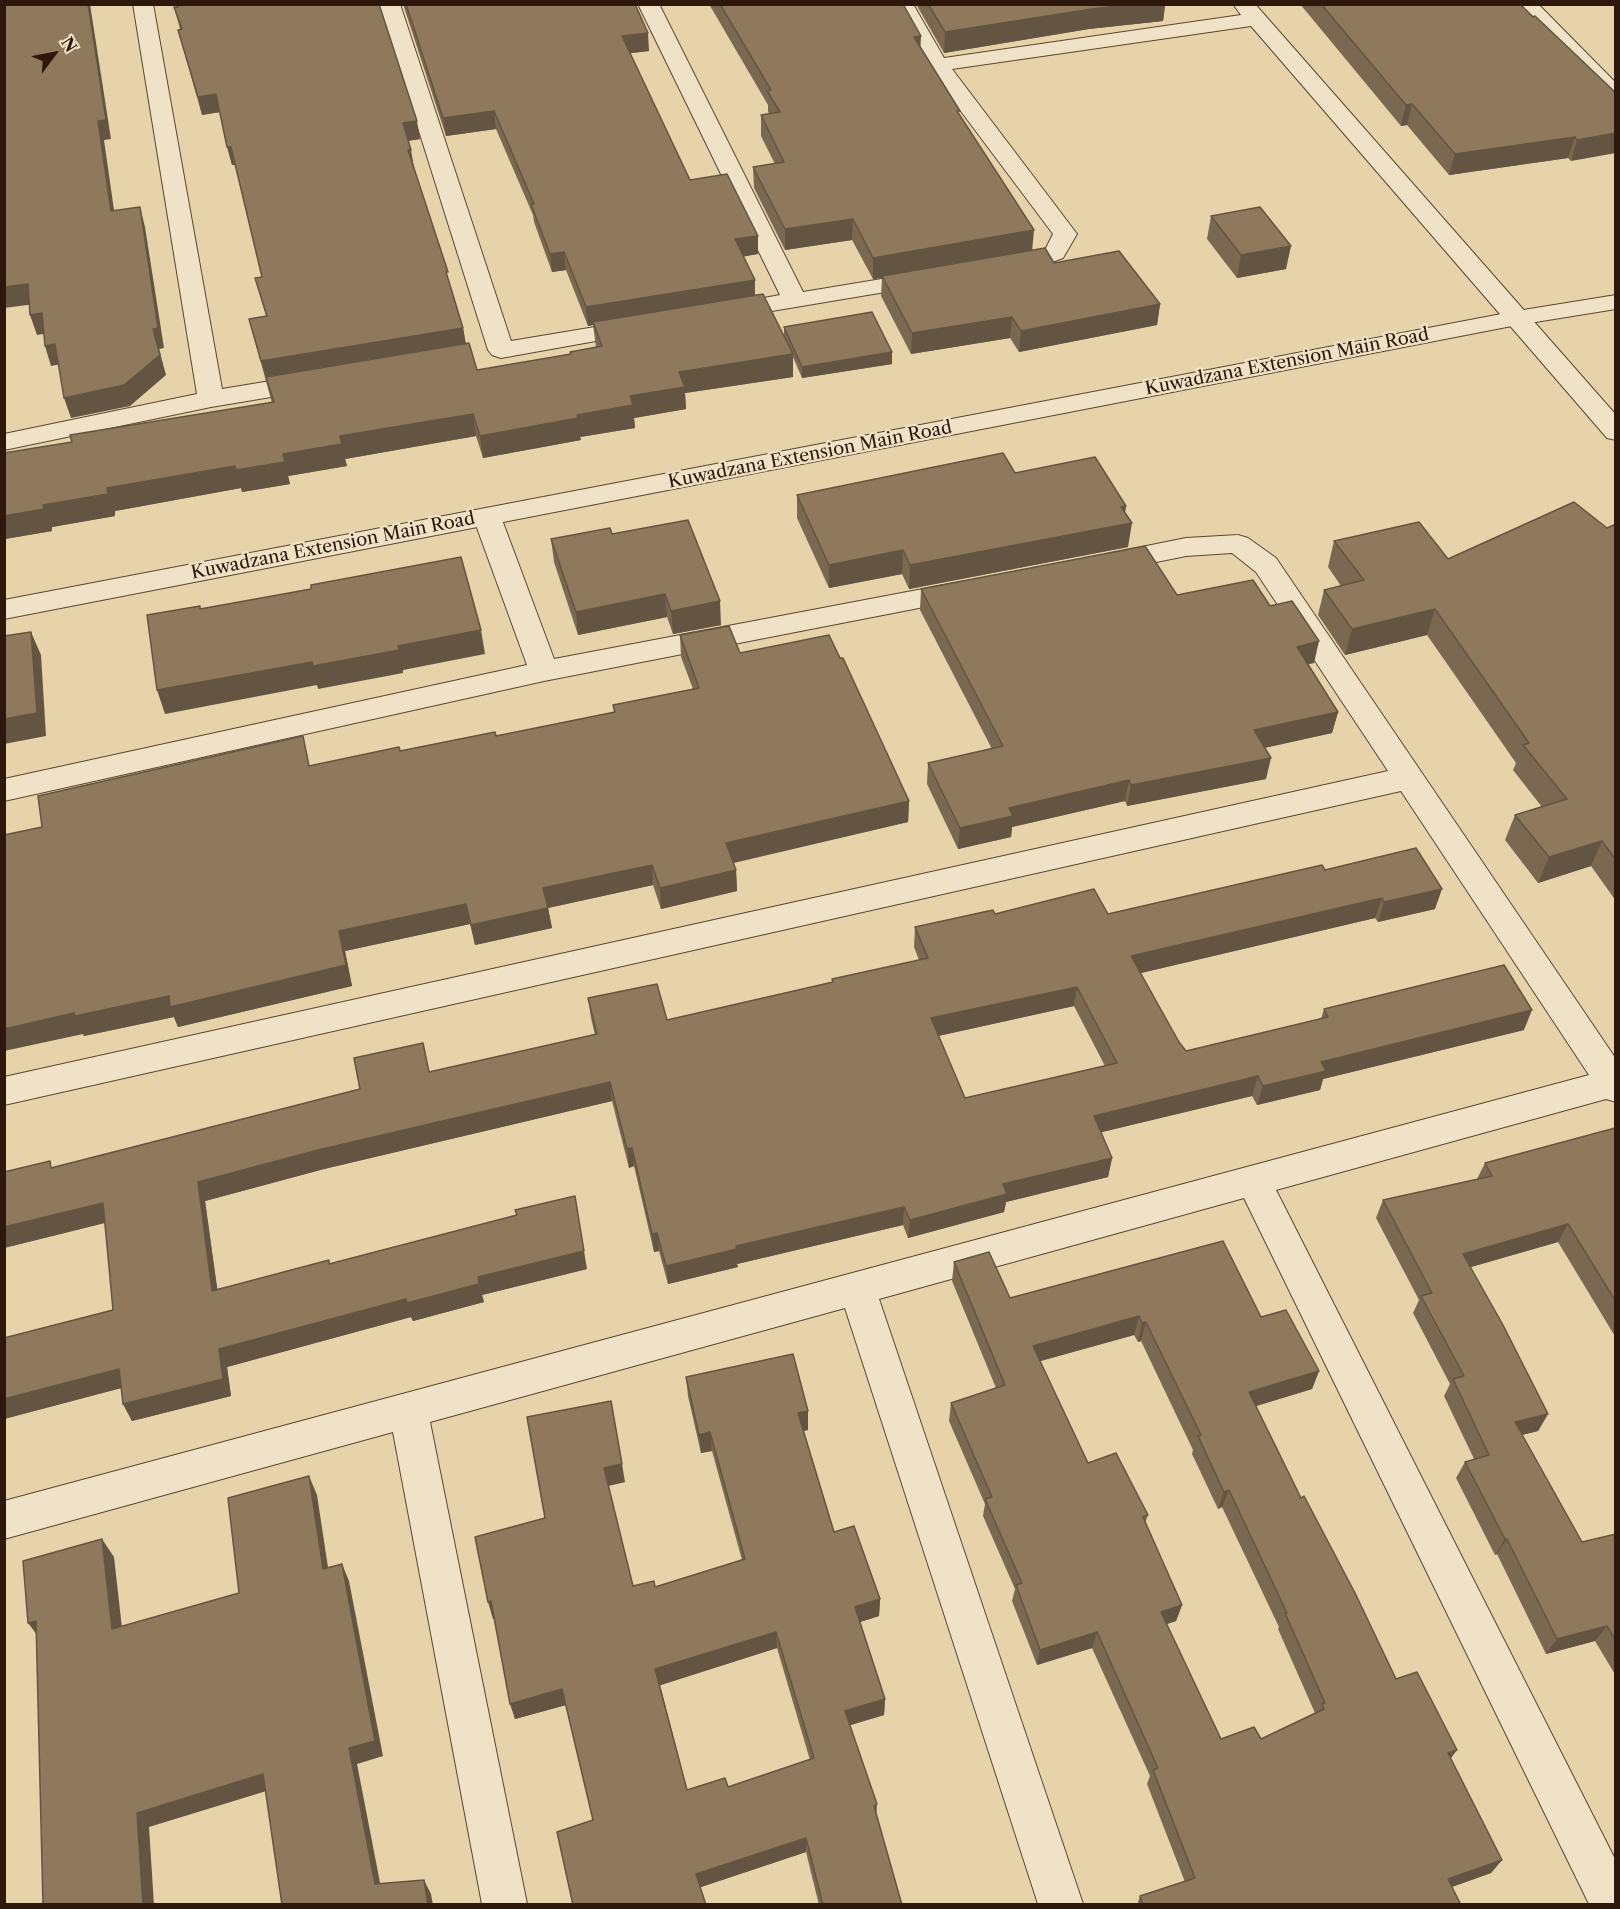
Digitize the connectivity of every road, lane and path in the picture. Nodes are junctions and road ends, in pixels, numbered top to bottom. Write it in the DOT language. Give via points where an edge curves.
graph roads {
  1 [pos="143,4"];
  2 [pos="389,4"];
  3 [pos="648,4"];
  4 [pos="902,4"];
  5 [pos="1526,4"];
  6 [pos="1250,12"];
  7 [pos="938,65"];
  8 [pos="1616,96"];
  9 [pos="987,269"];
  10 [pos="942,276"];
  11 [pos="795,300"];
  12 [pos="1616,302"];
  13 [pos="701,316"];
  14 [pos="1517,318"];
  15 [pos="654,324"];
  16 [pos="339,377"];
  17 [pos="211,399"];
  18 [pos="1616,432"];
  19 [pos="4,442"];
  20 [pos="487,517"];
  21 [pos="1081,568"];
  22 [pos="988,586"];
  23 [pos="4,610"];
  24 [pos="544,671"];
  25 [pos="1409,778"];
  26 [pos="4,790"];
  27 [pos="1614,1085"];
  28 [pos="4,1091"];
  29 [pos="1253,1180"];
  30 [pos="857,1288"];
  31 [pos="408,1410"];
  32 [pos="4,1520"];
  33 [pos="505,1905"];
  34 [pos="1061,1905"];
  35 [pos="1613,1905"];
  1 -- 17 [label="street"];
  2 -- 15 [label="street" via="489,352"];
  3 -- 11 [label="street"];
  4 -- 7 [label="street"];
  5 -- 8 [label="street"];
  6 -- 7 [label="street"];
  6 -- 14 [label="street"];
  7 -- 9 [label="street" via="1065,234 1055,253 1033,262"];
  10 -- 11 [label="street"];
  11 -- 13 [label="street"];
  12 -- 14 [label="street, Kuwadzana Extension Main Road"];
  14 -- 18 [label="street"];
  14 -- 20 [label="street, Kuwadzana Extension Main Road"];
  16 -- 17 [label="street"];
  17 -- 19 [label="street"];
  20 -- 23 [label="street, Kuwadzana Extension Main Road"];
  20 -- 24 [label="street"];
  21 -- 25 [label="street" via="1186,547 1238,544 1266,565"];
  22 -- 24 [label="street"];
  24 -- 26 [label="street"];
  25 -- 27 [label="street"];
  25 -- 28 [label="street"];
  27 -- 29 [label="street"];
  29 -- 30 [label="street"];
  29 -- 35 [label="street"];
  30 -- 31 [label="street"];
  30 -- 34 [label="street"];
  31 -- 32 [label="street"];
  31 -- 33 [label="street"];
}
